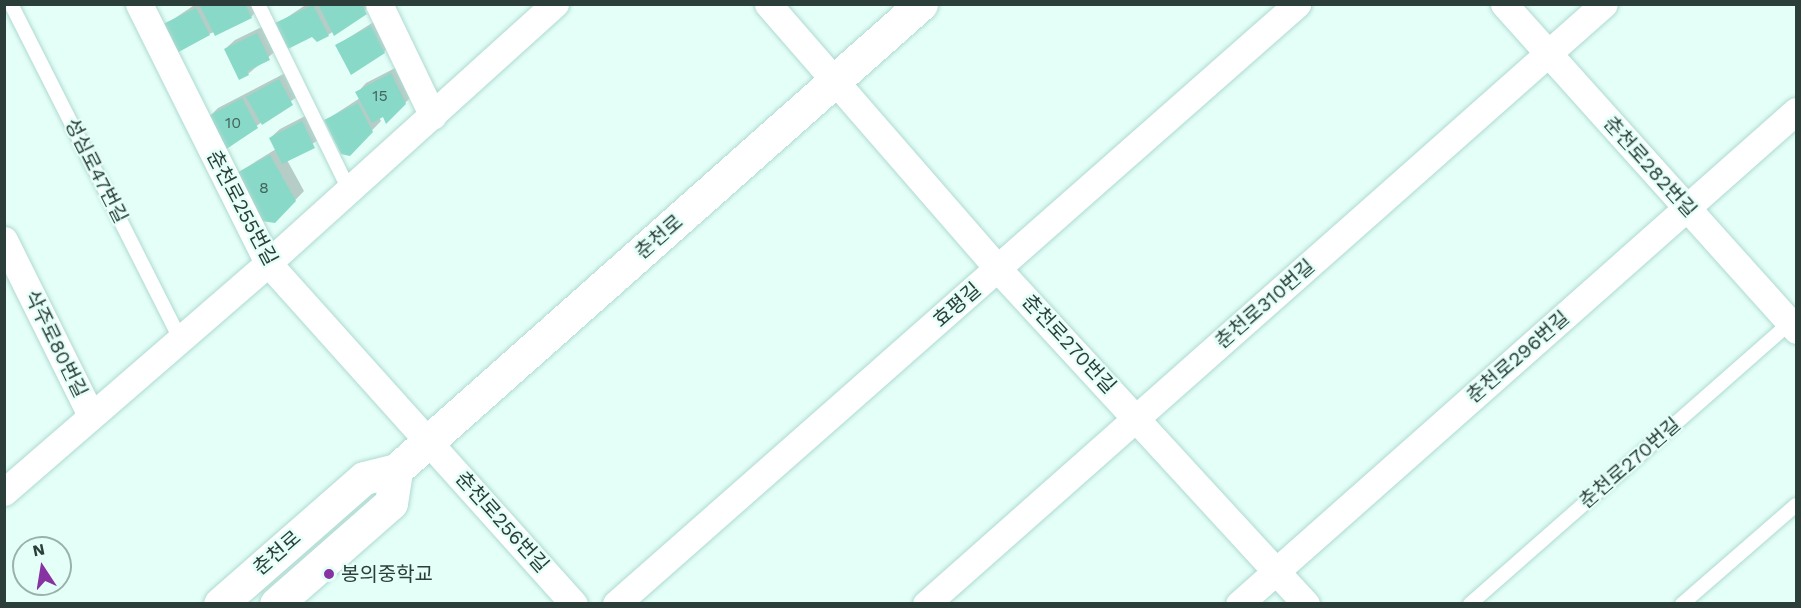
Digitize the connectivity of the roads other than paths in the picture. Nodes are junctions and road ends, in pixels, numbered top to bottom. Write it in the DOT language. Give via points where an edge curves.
graph roads {
  1 [pos="11,4"];
  2 [pos="139,4"];
  3 [pos="258,4"];
  4 [pos="379,4"];
  5 [pos="555,4"];
  6 [pos="768,4"];
  7 [pos="921,4"];
  8 [pos="1297,4"];
  9 [pos="1504,4"];
  10 [pos="1604,4"];
  11 [pos="1548,54"];
  12 [pos="837,80"];
  13 [pos="1797,111"];
  14 [pos="433,116"];
  15 [pos="349,190"];
  16 [pos="1687,208"];
  17 [pos="4,240"];
  18 [pos="268,263"];
  19 [pos="998,269"];
  20 [pos="1793,327"];
  21 [pos="180,338"];
  22 [pos="91,416"];
  23 [pos="1137,416"];
  24 [pos="429,441"];
  25 [pos="396,470"];
  26 [pos="4,492"];
  27 [pos="1797,505"];
  28 [pos="1277,570"];
  29 [pos="220,603"];
  30 [pos="276,603"];
  31 [pos="574,603"];
  32 [pos="616,603"];
  33 [pos="926,603"];
  34 [pos="1239,603"];
  35 [pos="1306,603"];
  36 [pos="1470,603"];
  37 [pos="1682,603"];
  1 -- 21 [label="lane, 성심로47번길"];
  2 -- 18 [label="street, 춘천로255번길"];
  3 -- 15 [label="lane"];
  4 -- 14 [label="street"];
  5 -- 14 [label="street"];
  6 -- 12 [label="street, 춘천로270번길"];
  7 -- 12 [label="street, 춘천로"];
  8 -- 19 [label="street, 효평길"];
  9 -- 11 [label="street, 춘천로282번길"];
  10 -- 11 [label="street, 춘천로310번길"];
  11 -- 16 [label="street, 춘천로282번길"];
  11 -- 23 [label="street, 춘천로310번길"];
  12 -- 19 [label="street, 춘천로270번길"];
  12 -- 24 [label="street, 춘천로"];
  13 -- 16 [label="street, 춘천로296번길"];
  14 -- 15 [label="street"];
  15 -- 18 [label="street"];
  16 -- 20 [label="street, 춘천로282번길"];
  16 -- 28 [label="street, 춘천로296번길"];
  17 -- 22 [label="street, 삭주로80번길"];
  18 -- 21 [label="street"];
  18 -- 24 [label="street, 춘천로255번길"];
  19 -- 23 [label="street, 춘천로270번길"];
  19 -- 32 [label="street, 효평길"];
  20 -- 36 [label="lane, 춘천로270번길"];
  21 -- 22 [label="street"];
  22 -- 26 [label="street"];
  23 -- 28 [label="street, 춘천로270번길"];
  23 -- 33 [label="street, 춘천로310번길"];
  24 -- 25 [label="street, 춘천로"];
  24 -- 31 [label="street, 춘천로256번길"];
  25 -- 29 [label="street, 춘천로" via="364,478"];
  25 -- 30 [label="street, 춘천로" via="391,502"];
  27 -- 37 [label="lane"];
  28 -- 34 [label="street, 춘천로296번길"];
  28 -- 35 [label="street, 춘천로270번길"];
}
